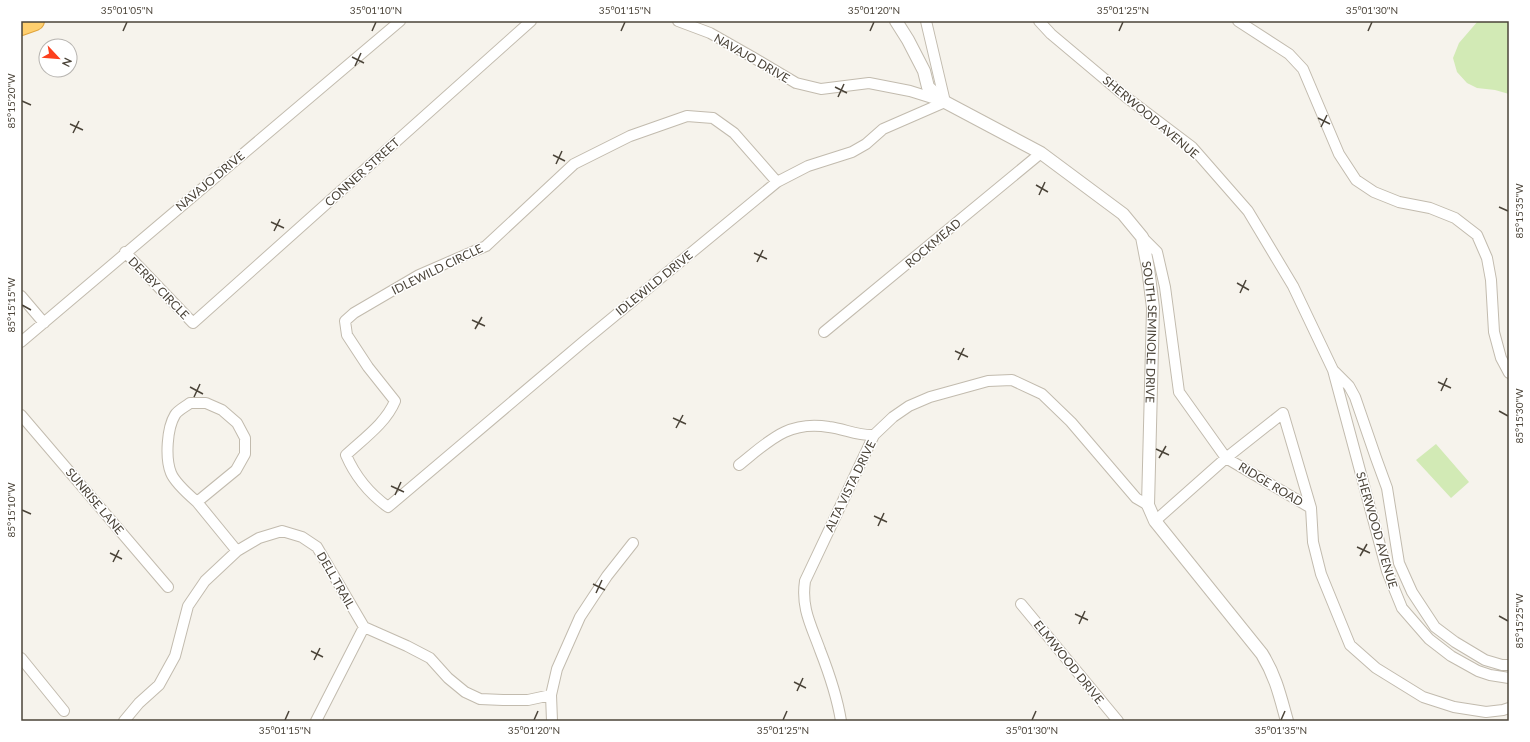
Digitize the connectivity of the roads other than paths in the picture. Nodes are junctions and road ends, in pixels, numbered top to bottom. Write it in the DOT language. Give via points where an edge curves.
graph roads {
  1 [pos="35,21"];
  2 [pos="400,21"];
  3 [pos="531,21"];
  4 [pos="678,21"];
  5 [pos="896,21"];
  6 [pos="926,21"];
  7 [pos="1039,21"];
  8 [pos="1238,21"];
  9 [pos="21,26"];
  10 [pos="945,102"];
  11 [pos="1041,153"];
  12 [pos="777,182"];
  13 [pos="1142,237"];
  14 [pos="125,252"];
  15 [pos="21,296"];
  16 [pos="44,323"];
  17 [pos="193,323"];
  18 [pos="824,332"];
  19 [pos="21,342"];
  20 [pos="1332,370"];
  21 [pos="1509,373"];
  22 [pos="21,415"];
  23 [pos="874,435"];
  24 [pos="1226,458"];
  25 [pos="739,465"];
  26 [pos="198,502"];
  27 [pos="1148,505"];
  28 [pos="388,507"];
  29 [pos="1311,508"];
  30 [pos="1155,521"];
  31 [pos="633,543"];
  32 [pos="237,551"];
  33 [pos="168,587"];
  34 [pos="1021,604"];
  35 [pos="364,627"];
  36 [pos="21,658"];
  37 [pos="1509,665"];
  38 [pos="1509,678"];
  39 [pos="551,695"];
  40 [pos="1509,708"];
  41 [pos="64,711"];
  42 [pos="124,721"];
  43 [pos="316,721"];
  44 [pos="552,721"];
  45 [pos="841,721"];
  46 [pos="1118,721"];
  47 [pos="1287,721"];
  1 -- 9 [label="highway"];
  2 -- 14 [label="street, NAVAJO DRIVE"];
  3 -- 17 [label="street, CONNER STREET"];
  4 -- 10 [label="street, NAVAJO DRIVE" via="710,33 796,83 821,89 869,82 910,90"];
  5 -- 10 [label="street, SOUTH SEMINOLE DRIVE" via="924,72 928,86"];
  6 -- 10 [label="street"];
  7 -- 20 [label="street, SHERWOOD AVENUE" via="1126,97 1192,147 1248,211 1293,286"];
  8 -- 21 [label="street" via="1289,54 1303,70 1339,154 1356,180 1374,192 1455,218 1477,235 1487,258 1491,280 1494,332 1501,358"];
  10 -- 11 [label="street, SOUTH SEMINOLE DRIVE"];
  10 -- 12 [label="street, IDLEWILD DRIVE" via="883,129 852,152 808,166"];
  11 -- 13 [label="street, SOUTH SEMINOLE DRIVE" via="1123,214"];
  11 -- 18 [label="street, ROCKMEAD"];
  12 -- 28 [label="street, IDLEWILD DRIVE"];
  12 -- 28 [label="street, IDLEWILD CIRCLE" via="734,133 712,118 686,116 630,136 574,164 486,246 419,275 354,313 346,321 347,335 395,401 391,411 346,455 352,468 374,497"];
  13 -- 24 [label="street, RIDGE ROAD" via="1157,252 1165,287 1179,392"];
  13 -- 27 [label="street, SOUTH SEMINOLE DRIVE" via="1153,308"];
  14 -- 16 [label="street, NAVAJO DRIVE"];
  14 -- 17 [label="street, DERBY CIRCLE"];
  15 -- 16 [label="street"];
  16 -- 19 [label="street, NAVAJO DRIVE"];
  20 -- 37 [label="street, SHERWOOD AVENUE" via="1348,386 1357,404 1387,488 1399,563 1412,592 1435,627 1485,660"];
  20 -- 38 [label="street, SHERWOOD AVENUE" via="1385,564 1402,608 1428,639 1451,656 1478,671"];
  22 -- 33 [label="street, SUNRISE LANE"];
  23 -- 25 [label="street" via="864,436 814,425 795,427 779,434"];
  23 -- 27 [label="street, ALTA VISTA DRIVE" via="909,406 930,397 988,381 1012,380 1042,394 1071,422 1136,498"];
  23 -- 45 [label="street, ALTA VISTA DRIVE" via="805,581 803,595 806,613 837,698"];
  24 -- 29 [label="street, RIDGE ROAD"];
  24 -- 29 [label="street" via="1283,413"];
  24 -- 30 [label="street"];
  26 -- 26 [label="street" via="236,470 245,454 245,438 237,423 222,410 206,403 190,403 176,414 170,429 167,449 171,473 186,493"];
  26 -- 32 [label="street"];
  27 -- 30 [label="street, SOUTH SEMINOLE DRIVE"];
  29 -- 40 [label="street, RIDGE ROAD" via="1313,542 1321,574 1350,645 1376,668 1423,697 1454,707 1486,712"];
  30 -- 47 [label="street, SOUTH SEMINOLE DRIVE" via="1262,654 1279,688"];
  31 -- 39 [label="street" via="580,617 557,670"];
  32 -- 35 [label="street, DELL TRAIL" via="259,538 282,531 302,537 317,547"];
  32 -- 42 [label="street, DELL TRAIL" via="205,581 188,606 176,656 160,685"];
  34 -- 46 [label="street, ELMWOOD DRIVE"];
  35 -- 39 [label="street" via="430,658 465,692 480,699 528,700"];
  35 -- 43 [label="street"];
  36 -- 41 [label="street"];
  39 -- 44 [label="street"];
}
